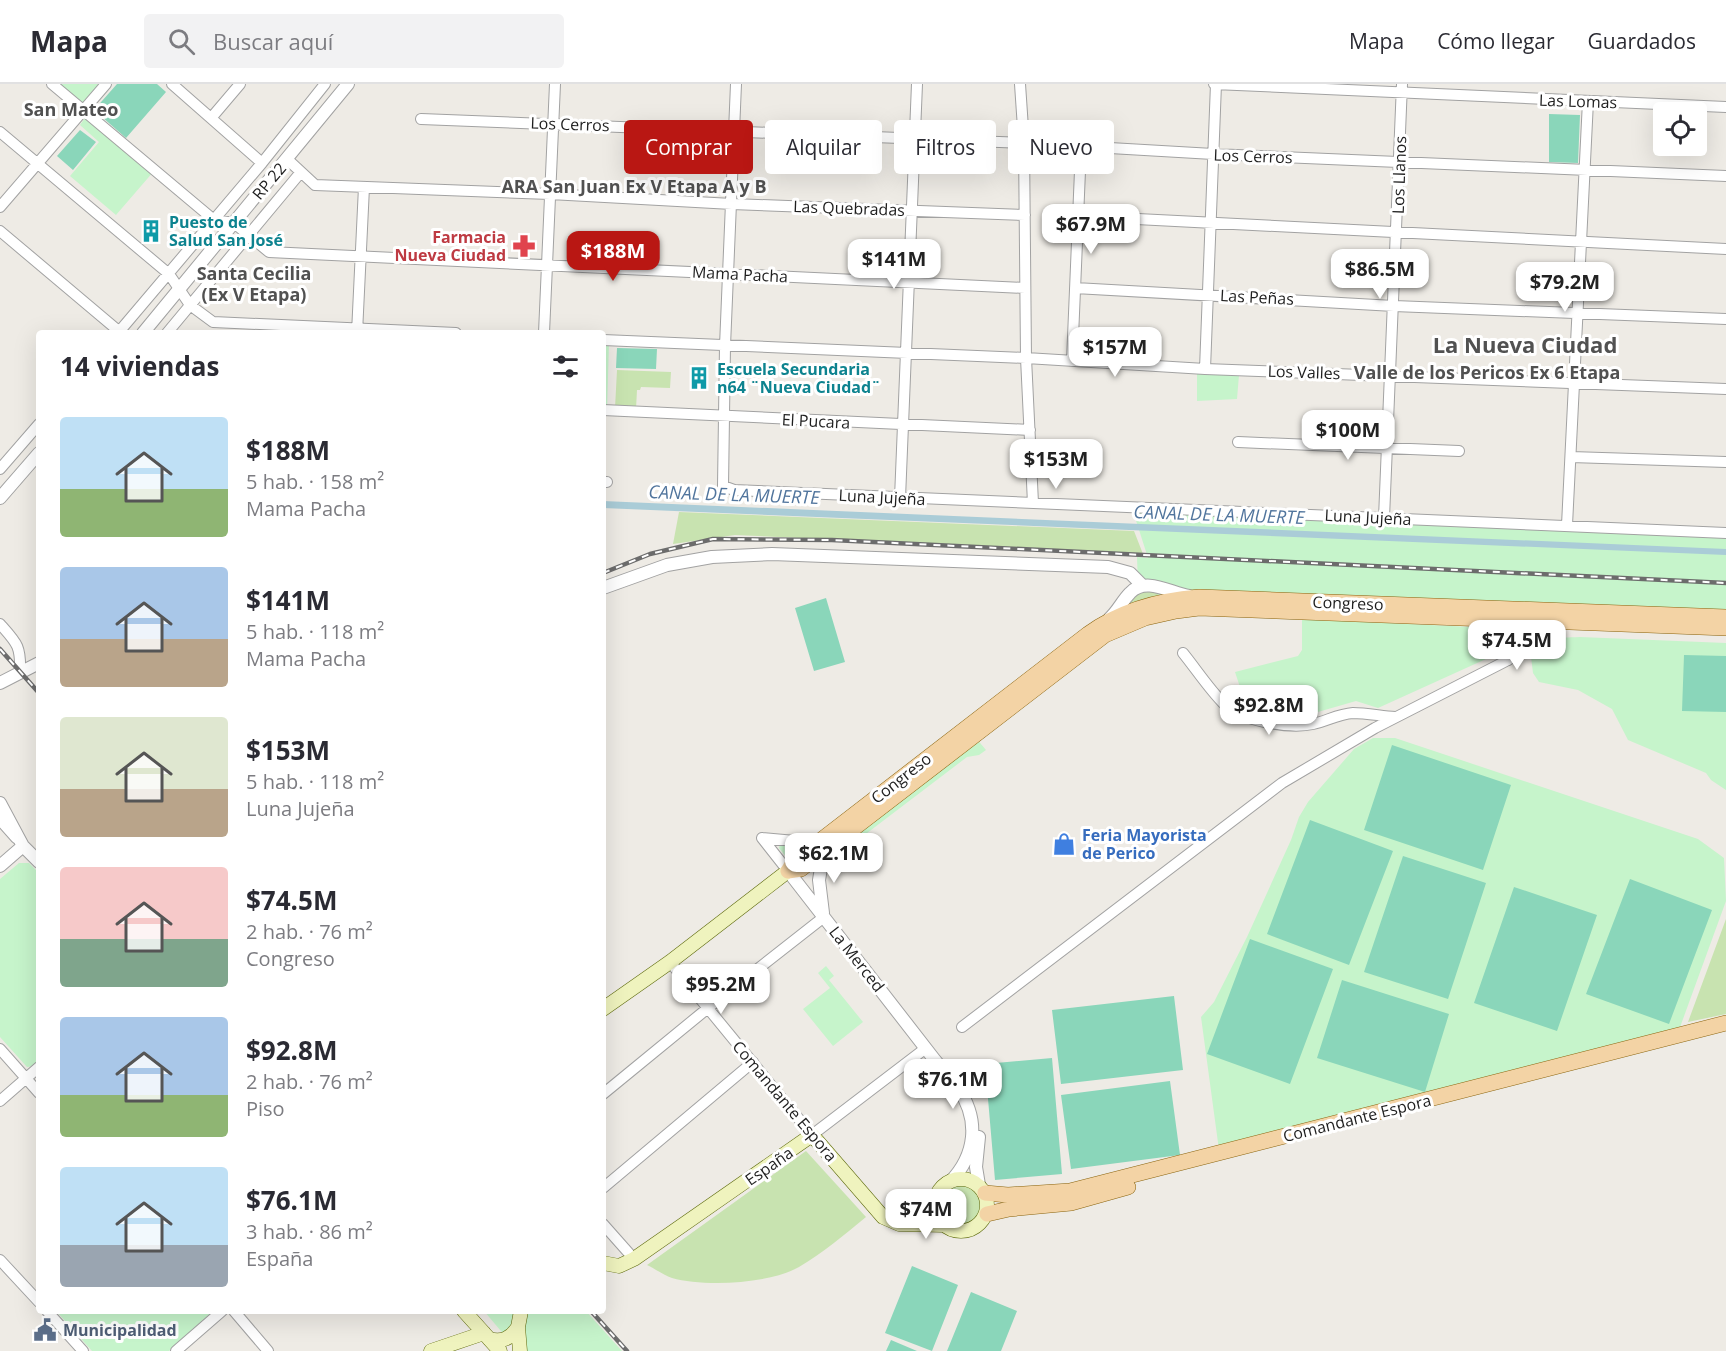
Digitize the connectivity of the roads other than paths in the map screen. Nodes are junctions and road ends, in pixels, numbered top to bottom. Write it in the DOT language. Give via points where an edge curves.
graph roads {
  1 [pos="52,84"];
  2 [pos="106,84"];
  3 [pos="172,84"];
  4 [pos="240,84"];
  5 [pos="325,84"];
  6 [pos="348,84"];
  7 [pos="555,84"];
  8 [pos="736,84"];
  9 [pos="917,84"];
  10 [pos="1020,84"];
  11 [pos="1215,84"];
  12 [pos="1402,88"];
  13 [pos="1588,101"];
  14 [pos="1726,107"];
  15 [pos="84,110"];
  16 [pos="212,117"];
  17 [pos="421,118"];
  18 [pos="734,120"];
  19 [pos="916,120"];
  20 [pos="1022,120"];
  21 [pos="553,124"];
  22 [pos="624,127"];
  23 [pos="0,132"];
  24 [pos="753,132"];
  25 [pos="894,137"];
  26 [pos="1114,149"];
  27 [pos="1213,154"];
  28 [pos="287,159"];
  29 [pos="1398,162"];
  30 [pos="262,163"];
  31 [pos="38,164"];
  32 [pos="1584,171"];
  33 [pos="301,172"];
  34 [pos="732,174"];
  35 [pos="913,174"];
  36 [pos="1024,174"];
  37 [pos="1080,174"];
  38 [pos="1726,177"];
  39 [pos="364,187"];
  40 [pos="550,194"];
  41 [pos="732,204"];
  42 [pos="0,207"];
  43 [pos="911,210"];
  44 [pos="1025,215"];
  45 [pos="1078,216"];
  46 [pos="214,220"];
  47 [pos="234,223"];
  48 [pos="1211,224"];
  49 [pos="0,231"];
  50 [pos="1397,233"];
  51 [pos="249,235"];
  52 [pos="1581,241"];
  53 [pos="1726,249"];
  54 [pos="361,256"];
  55 [pos="546,265"];
  56 [pos="729,273"];
  57 [pos="169,274"];
  58 [pos="908,282"];
  59 [pos="1024,288"];
  60 [pos="1075,288"];
  61 [pos="180,289"];
  62 [pos="1208,295"];
  63 [pos="190,305"];
  64 [pos="1394,306"];
  65 [pos="1579,313"];
  66 [pos="1726,319"];
  67 [pos="116,330"];
  68 [pos="122,330"];
  69 [pos="146,330"];
  70 [pos="169,330"];
  71 [pos="341,330"];
  72 [pos="357,330"];
  73 [pos="544,330"];
  74 [pos="606,340"];
  75 [pos="725,346"];
  76 [pos="906,353"];
  77 [pos="1026,358"];
  78 [pos="1072,362"];
  79 [pos="1205,369"];
  80 [pos="1391,376"];
  81 [pos="1576,383"];
  82 [pos="1726,388"];
  83 [pos="606,410"];
  84 [pos="723,416"];
  85 [pos="903,425"];
  86 [pos="36,427"];
  87 [pos="1030,430"];
  88 [pos="1238,442"];
  89 [pos="1388,448"];
  90 [pos="1459,451"];
  91 [pos="36,456"];
  92 [pos="1571,457"];
  93 [pos="1726,462"];
  94 [pos="0,469"];
  95 [pos="0,496"];
  96 [pos="900,498"];
  97 [pos="1033,503"];
  98 [pos="1384,518"];
  99 [pos="1568,525"];
  100 [pos="1726,533"];
  101 [pos="1142,585"];
  102 [pos="606,587"];
  103 [pos="1199,597"];
  104 [pos="1726,617"];
  105 [pos="1512,620"];
  106 [pos="1570,622"];
  107 [pos="1103,623"];
  108 [pos="0,624"];
  109 [pos="1726,628"];
  110 [pos="1183,653"];
  111 [pos="1508,660"];
  112 [pos="36,664"];
  113 [pos="20,672"];
  114 [pos="0,683"];
  115 [pos="1396,717"];
  116 [pos="0,803"];
  117 [pos="0,820"];
  118 [pos="23,846"];
  119 [pos="821,847"];
  120 [pos="36,859"];
  121 [pos="0,866"];
  122 [pos="788,871"];
  123 [pos="824,917"];
  124 [pos="670,962"];
  125 [pos="606,1007"];
  126 [pos="708,1008"];
  127 [pos="1726,1023"];
  128 [pos="962,1026"];
  129 [pos="1726,1033"];
  130 [pos="926,1048"];
  131 [pos="0,1049"];
  132 [pos="753,1062"];
  133 [pos="36,1070"];
  134 [pos="26,1079"];
  135 [pos="36,1090"];
  136 [pos="606,1092"];
  137 [pos="0,1101"];
  138 [pos="812,1135"];
  139 [pos="950,1182"];
  140 [pos="606,1185"];
  141 [pos="982,1189"];
  142 [pos="935,1202"];
  143 [pos="987,1214"];
  144 [pos="910,1224"];
  145 [pos="944,1225"];
  146 [pos="606,1227"];
  147 [pos="634,1259"];
  148 [pos="0,1260"];
  149 [pos="606,1264"];
  150 [pos="36,1296"];
  151 [pos="50,1314"];
  152 [pos="219,1314"];
  153 [pos="237,1314"];
  154 [pos="470,1314"];
  155 [pos="520,1316"];
  156 [pos="486,1336"];
  157 [pos="83,1351"];
  158 [pos="176,1351"];
  159 [pos="268,1351"];
  160 [pos="431,1351"];
  161 [pos="500,1351"];
  162 [pos="520,1351"];
  1 -- 15 [label="street"];
  2 -- 15 [label="street"];
  3 -- 16 [label="street"];
  4 -- 16 [label="street"];
  5 -- 30 [label="street"];
  6 -- 28 [label="street, RP 22"];
  7 -- 21 [label="street"];
  8 -- 18 [label="street"];
  9 -- 19 [label="street"];
  10 -- 20 [label="street"];
  11 -- 12 [label="street, Las Lomas"];
  11 -- 27 [label="street"];
  12 -- 13 [label="street, Las Lomas"];
  12 -- 29 [label="street, Los Llanos"];
  13 -- 14 [label="street, Las Lomas"];
  13 -- 32 [label="street"];
  15 -- 31 [label="street"];
  15 -- 46 [label="street"];
  16 -- 30 [label="street"];
  17 -- 21 [label="street, Los Cerros"];
  21 -- 22 [label="street, Los Cerros"];
  21 -- 40 [label="street"];
  23 -- 31 [label="street"];
  24 -- 25 [label="street, Los Cerros"];
  26 -- 27 [label="street, Los Cerros"];
  27 -- 29 [label="street, Los Cerros"];
  27 -- 48 [label="street"];
  28 -- 33 [label="street, Las Quebradas"];
  28 -- 47 [label="street, RP 22"];
  29 -- 32 [label="street, Los Cerros"];
  29 -- 50 [label="street, Los Llanos"];
  30 -- 46 [label="street"];
  31 -- 42 [label="street"];
  31 -- 57 [label="street"];
  32 -- 38 [label="street, Los Cerros"];
  32 -- 52 [label="street"];
  33 -- 39 [label="street, Las Quebradas" via="315,185"];
  33 -- 51 [label="street"];
  34 -- 41 [label="street"];
  35 -- 43 [label="street"];
  36 -- 44 [label="street"];
  37 -- 45 [label="street"];
  39 -- 40 [label="street, Las Quebradas"];
  39 -- 54 [label="street"];
  40 -- 41 [label="street, Las Quebradas"];
  40 -- 55 [label="street"];
  41 -- 43 [label="street, Las Quebradas"];
  41 -- 56 [label="street"];
  43 -- 44 [label="street, Las Quebradas"];
  43 -- 58 [label="street"];
  44 -- 59 [label="street"];
  45 -- 48 [label="street"];
  45 -- 60 [label="street"];
  46 -- 47 [label="street"];
  46 -- 57 [label="street"];
  47 -- 51 [label="street, Mama Pacha"];
  47 -- 61 [label="street, RP 22"];
  48 -- 50 [label="street"];
  48 -- 62 [label="street"];
  49 -- 67 [label="street"];
  50 -- 52 [label="street"];
  50 -- 64 [label="street, Los Llanos"];
  51 -- 54 [label="street, Mama Pacha" via="269,252"];
  51 -- 63 [label="street"];
  52 -- 53 [label="street"];
  52 -- 65 [label="street"];
  54 -- 55 [label="street, Mama Pacha"];
  54 -- 72 [label="street"];
  55 -- 56 [label="street, Mama Pacha"];
  55 -- 73 [label="street"];
  56 -- 58 [label="street, Mama Pacha"];
  56 -- 75 [label="street"];
  57 -- 61 [label="street"];
  57 -- 68 [label="street"];
  58 -- 59 [label="street, Mama Pacha"];
  58 -- 76 [label="street"];
  59 -- 77 [label="street"];
  60 -- 62 [label="street, Las Peñas"];
  60 -- 78 [label="street"];
  61 -- 63 [label="street"];
  61 -- 69 [label="street, RP 22"];
  62 -- 64 [label="street, Las Peñas"];
  62 -- 79 [label="street"];
  63 -- 70 [label="street"];
  63 -- 71 [label="street" via="213,322"];
  64 -- 65 [label="street, Las Peñas"];
  64 -- 80 [label="street, Los Llanos"];
  65 -- 66 [label="street, Las Peñas"];
  65 -- 81 [label="street"];
  74 -- 75 [label="street, Los Valles"];
  75 -- 76 [label="street, Los Valles"];
  75 -- 84 [label="street"];
  76 -- 77 [label="street, Los Valles"];
  76 -- 85 [label="street"];
  77 -- 78 [label="street, Los Valles"];
  77 -- 87 [label="street"];
  78 -- 79 [label="street, Los Valles"];
  79 -- 80 [label="street, Los Valles"];
  80 -- 81 [label="street, Los Valles"];
  80 -- 89 [label="street, Los Llanos"];
  81 -- 82 [label="street, Los Valles"];
  81 -- 92 [label="street"];
  83 -- 84 [label="street, El Pucara"];
  84 -- 85 [label="street, El Pucara"];
  84 -- 96 [label="street, Luna Jujeña" via="723,486 735,490"];
  85 -- 87 [label="street, El Pucara"];
  85 -- 96 [label="street"];
  86 -- 94 [label="street"];
  87 -- 97 [label="street"];
  88 -- 89 [label="street"];
  89 -- 90 [label="street"];
  89 -- 98 [label="street, Los Llanos"];
  91 -- 95 [label="street"];
  92 -- 93 [label="street"];
  92 -- 99 [label="street"];
  96 -- 97 [label="street, Luna Jujeña"];
  97 -- 98 [label="street, Luna Jujeña"];
  98 -- 99 [label="street, Luna Jujeña"];
  99 -- 100 [label="street, Luna Jujeña"];
  101 -- 102 [label="street" via="1130,573 1108,567 772,554 712,557 667,565"];
  101 -- 103 [label="street"];
  101 -- 107 [label="street"];
  103 -- 104 [label="main road, Congreso"];
  103 -- 107 [label="main road, Congreso" via="1149,606"];
  105 -- 106 [label="main road, Congreso"];
  105 -- 111 [label="street" via="1523,633"];
  105 -- 119 [label="main road, Congreso" via="1199,608 1145,618 1105,635"];
  106 -- 109 [label="main road, Congreso"];
  106 -- 111 [label="street" via="1551,627"];
  107 -- 119 [label="main road, Congreso"];
  108 -- 113 [label="street" via="18,645"];
  110 -- 115 [label="street" via="1224,705 1253,719 1293,725 1354,713"];
  111 -- 115 [label="street"];
  112 -- 113 [label="street"];
  113 -- 114 [label="street"];
  115 -- 128 [label="street" via="1282,783"];
  116 -- 118 [label="street"];
  117 -- 118 [label="street"];
  118 -- 120 [label="street"];
  118 -- 121 [label="street"];
  119 -- 122 [label="main road, Congreso" via="801,869"];
  119 -- 122 [label="street" via="762,838"];
  119 -- 123 [label="street" via="819,879"];
  122 -- 123 [label="street, La Merced"];
  122 -- 124 [label="main road"];
  123 -- 126 [label="street"];
  123 -- 130 [label="street, La Merced"];
  124 -- 125 [label="main road"];
  124 -- 126 [label="street, Comandante Espora"];
  126 -- 132 [label="street, Comandante Espora"];
  126 -- 136 [label="street"];
  127 -- 141 [label="main road, Comandante Espora" via="1070,1191 1008,1195"];
  129 -- 143 [label="main road, Comandante Espora" via="1071,1203"];
  130 -- 138 [label="street, España"];
  130 -- 139 [label="street" via="965,1100 972,1123 970,1149 964,1165"];
  130 -- 141 [label="street" via="965,1086 974,1102 979,1126 976,1167"];
  131 -- 134 [label="street"];
  132 -- 138 [label="street, Comandante Espora"];
  132 -- 140 [label="street"];
  133 -- 134 [label="street"];
  134 -- 135 [label="street"];
  134 -- 137 [label="street"];
  138 -- 144 [label="main road, Comandante Espora" via="883,1217"];
  138 -- 147 [label="main road, España"];
  139 -- 141 [label="main road" via="970,1180"];
  139 -- 142 [label="main road" via="942,1187"];
  141 -- 143 [label="main road" via="988,1203"];
  142 -- 144 [label="main road"];
  142 -- 145 [label="main road" via="935,1211"];
  143 -- 145 [label="main road" via="974,1229 963,1232"];
  144 -- 145 [label="main road, Comandante Espora"];
  146 -- 147 [label="street"];
  147 -- 149 [label="main road, España" via="619,1266"];
  148 -- 150 [label="street"];
  151 -- 157 [label="street"];
  152 -- 158 [label="street"];
  153 -- 159 [label="street"];
  154 -- 156 [label="main road"];
  155 -- 156 [label="main road" via="512,1335 504,1339"];
  155 -- 162 [label="main road"];
  156 -- 160 [label="main road"];
  156 -- 161 [label="main road"];
}
